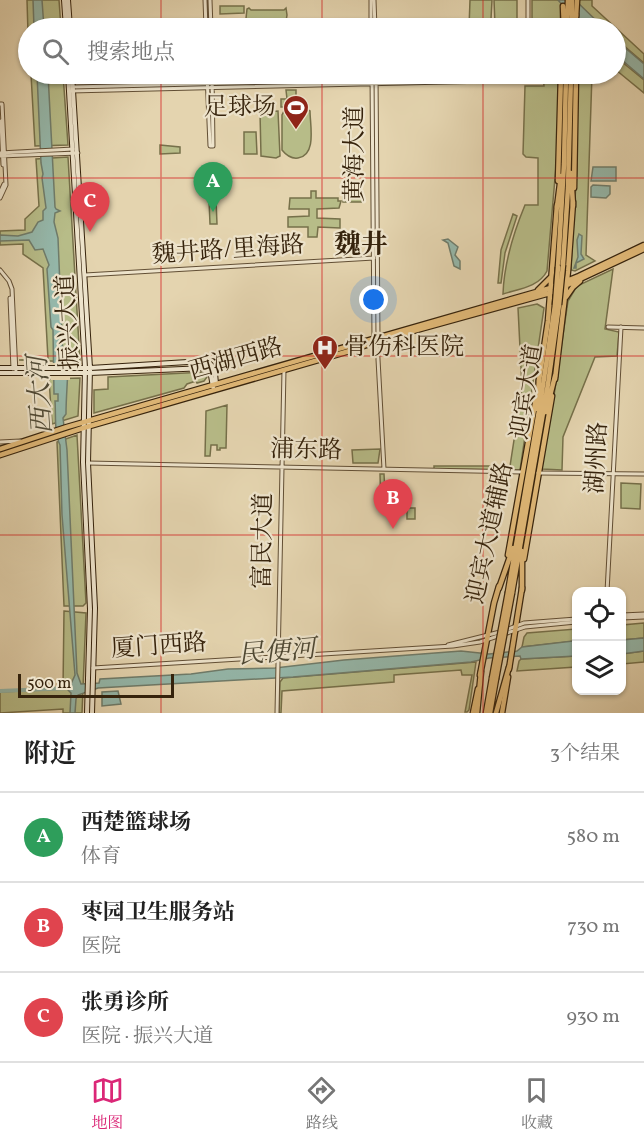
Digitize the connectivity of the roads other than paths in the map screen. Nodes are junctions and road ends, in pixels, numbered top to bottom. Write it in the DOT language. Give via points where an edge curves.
graph roads {
  1 [pos="66,0"];
  2 [pos="206,0"];
  3 [pos="210,0"];
  4 [pos="373,0"];
  5 [pos="528,0"];
  6 [pos="570,0"];
  7 [pos="577,0"];
  8 [pos="572,16"];
  9 [pos="67,18"];
  10 [pos="206,18"];
  11 [pos="211,18"];
  12 [pos="373,18"];
  13 [pos="528,18"];
  14 [pos="71,84"];
  15 [pos="253,84"];
  16 [pos="374,84"];
  17 [pos="374,84"];
  18 [pos="566,84"];
  19 [pos="567,84"];
  20 [pos="568,84"];
  21 [pos="576,84"];
  22 [pos="208,85"];
  23 [pos="213,85"];
  24 [pos="71,89"];
  25 [pos="0,104"];
  26 [pos="566,111"];
  27 [pos="570,121"];
  28 [pos="75,151"];
  29 [pos="2,154"];
  30 [pos="0,193"];
  31 [pos="0,198"];
  32 [pos="573,206"];
  33 [pos="557,207"];
  34 [pos="644,247"];
  35 [pos="374,258"];
  36 [pos="569,259"];
  37 [pos="558,265"];
  38 [pos="601,268"];
  39 [pos="0,271"];
  40 [pos="85,276"];
  41 [pos="567,283"];
  42 [pos="551,290"];
  43 [pos="512,298"];
  44 [pos="559,305"];
  45 [pos="504,306"];
  46 [pos="549,310"];
  47 [pos="608,327"];
  48 [pos="621,327"];
  49 [pos="644,328"];
  50 [pos="376,340"];
  51 [pos="0,368"];
  52 [pos="15,368"];
  53 [pos="87,368"];
  54 [pos="284,370"];
  55 [pos="0,373"];
  56 [pos="15,373"];
  57 [pos="87,373"];
  58 [pos="555,376"];
  59 [pos="539,379"];
  60 [pos="214,388"];
  61 [pos="86,425"];
  62 [pos="54,434"];
  63 [pos="22,440"];
  64 [pos="538,441"];
  65 [pos="0,442"];
  66 [pos="533,448"];
  67 [pos="0,449"];
  68 [pos="0,455"];
  69 [pos="88,463"];
  70 [pos="282,467"];
  71 [pos="384,469"];
  72 [pos="523,472"];
  73 [pos="538,473"];
  74 [pos="615,474"];
  75 [pos="644,474"];
  76 [pos="524,499"];
  77 [pos="523,533"];
  78 [pos="609,587"];
  79 [pos="499,588"];
  80 [pos="522,590"];
  81 [pos="510,592"];
  82 [pos="644,615"];
  83 [pos="626,617"];
  84 [pos="572,621"];
  85 [pos="517,628"];
  86 [pos="487,638"];
  87 [pos="278,656"];
  88 [pos="509,667"];
  89 [pos="93,668"];
  90 [pos="90,678"];
  91 [pos="90,696"];
  92 [pos="87,713"];
  93 [pos="92,713"];
  94 [pos="277,713"];
  95 [pos="475,713"];
  96 [pos="488,713"];
  97 [pos="496,713"];
  98 [pos="502,713"];
  1 -- 9 [label="main road"];
  2 -- 10 [label="street"];
  3 -- 11 [label="street"];
  4 -- 12 [label="street"];
  5 -- 13 [label="street"];
  6 -- 8 [label="main road"];
  7 -- 8 [label="main road"];
  14 -- 24 [label="main road, 振兴大道"];
  15 -- 23 [label="street"];
  16 -- 35 [label="street, 黄海大道"];
  17 -- 50 [label="street, 黄海大道"];
  18 -- 33 [label="main road, 迎宾大道辅路"];
  19 -- 26 [label="main road, 迎宾大道"];
  20 -- 27 [label="main road, 迎宾大道"];
  21 -- 32 [label="main road, 迎宾大道辅路"];
  22 -- 23 [label="street"];
  22 -- 23 [label="street" via="210,146"];
  22 -- 24 [label="street"];
  24 -- 28 [label="main road, 振兴大道"];
  25 -- 29 [label="street"];
  26 -- 33 [label="main road"];
  26 -- 37 [label="main road, 迎宾大道"];
  27 -- 32 [label="main road"];
  27 -- 37 [label="main road, 迎宾大道"];
  28 -- 29 [label="street"];
  28 -- 40 [label="main road, 振兴大道"];
  28 -- 53 [label="main road, 振兴大道"];
  29 -- 30 [label="street" via="4,186"];
  29 -- 31 [label="street" via="6,185"];
  32 -- 36 [label="main road, 迎宾大道辅路"];
  33 -- 37 [label="main road, 迎宾大道辅路"];
  34 -- 38 [label="main road"];
  35 -- 40 [label="street, 魏井路/里海路"];
  35 -- 50 [label="street, 黄海大道"];
  36 -- 38 [label="main road" via="570,272 576,276"];
  36 -- 41 [label="main road, 迎宾大道辅路"];
  37 -- 42 [label="main road, 迎宾大道辅路"];
  37 -- 43 [label="main road" via="542,287"];
  37 -- 44 [label="main road, 迎宾大道, bridge"];
  38 -- 41 [label="main road"];
  38 -- 44 [label="main road" via="573,287"];
  39 -- 52 [label="street" via="12,290"];
  40 -- 53 [label="main road, 振兴大道"];
  41 -- 42 [label="main road"];
  41 -- 44 [label="main road, 迎宾大道辅路"];
  42 -- 43 [label="main road, 西湖西路"];
  42 -- 45 [label="main road, 西湖西路"];
  42 -- 46 [label="main road, 迎宾大道辅路"];
  43 -- 50 [label="main road, 西湖西路"];
  44 -- 58 [label="main road, 迎宾大道辅路"];
  44 -- 64 [label="main road, 迎宾大道"];
  44 -- 66 [label="main road, 迎宾大道"];
  45 -- 46 [label="main road" via="542,299"];
  45 -- 50 [label="main road, 西湖西路"];
  46 -- 59 [label="main road, 迎宾大道辅路"];
  47 -- 48 [label="street"];
  48 -- 49 [label="street"];
  48 -- 74 [label="street, 湖州路"];
  50 -- 54 [label="main road, 西湖西路"];
  50 -- 60 [label="main road, 西湖西路"];
  50 -- 71 [label="street"];
  51 -- 52 [label="main road"];
  52 -- 53 [label="main road"];
  52 -- 56 [label="street"];
  53 -- 57 [label="main road, 振兴大道"];
  53 -- 60 [label="main road" via="207,362 213,367"];
  54 -- 60 [label="main road, 西湖西路"];
  54 -- 70 [label="street, 富民大道"];
  55 -- 56 [label="main road"];
  56 -- 57 [label="main road"];
  57 -- 60 [label="main road" via="206,368"];
  57 -- 61 [label="main road, 振兴大道"];
  58 -- 64 [label="main road"];
  58 -- 73 [label="main road, 迎宾大道辅路"];
  59 -- 66 [label="main road"];
  59 -- 72 [label="main road, 迎宾大道辅路"];
  60 -- 61 [label="main road, 西湖西路"];
  61 -- 62 [label="main road, 西湖西路"];
  61 -- 69 [label="main road, 振兴大道"];
  61 -- 90 [label="main road, 振兴大道"];
  62 -- 63 [label="main road, 西湖西路"];
  62 -- 68 [label="main road, 西湖西路"];
  63 -- 65 [label="street"];
  63 -- 67 [label="main road, 西湖西路"];
  64 -- 77 [label="main road, 迎宾大道"];
  66 -- 76 [label="main road, 迎宾大道"];
  69 -- 70 [label="street, 浦东路"];
  69 -- 89 [label="main road, 振兴大道" via="95,608"];
  70 -- 71 [label="street, 浦东路"];
  70 -- 87 [label="street, 富民大道"];
  71 -- 72 [label="street, 浦东路"];
  72 -- 79 [label="main road, 迎宾大道辅路"];
  73 -- 74 [label="street"];
  73 -- 80 [label="main road, 迎宾大道辅路"];
  74 -- 75 [label="street"];
  74 -- 78 [label="street, 湖州路"];
  76 -- 79 [label="main road"];
  76 -- 81 [label="main road, 迎宾大道"];
  77 -- 80 [label="main road"];
  77 -- 81 [label="main road, 迎宾大道"];
  79 -- 86 [label="main road, 迎宾大道辅路"];
  80 -- 85 [label="main road, 迎宾大道辅路"];
  81 -- 96 [label="main road, 迎宾大道, bridge"];
  82 -- 83 [label="street"];
  84 -- 85 [label="street, 厦门西路"];
  85 -- 86 [label="street, 厦门西路"];
  85 -- 88 [label="main road, 迎宾大道辅路"];
  86 -- 87 [label="street, 厦门西路" via="443,646"];
  86 -- 95 [label="main road, 迎宾大道辅路"];
  87 -- 89 [label="street, 厦门西路"];
  87 -- 94 [label="street, 富民大道"];
  88 -- 97 [label="main road"];
  88 -- 98 [label="main road, 迎宾大道辅路"];
  89 -- 90 [label="main road, 振兴大道"];
  90 -- 91 [label="main road, 振兴大道"];
  91 -- 92 [label="main road, 振兴大道"];
  91 -- 93 [label="main road, 振兴大道"];
}
